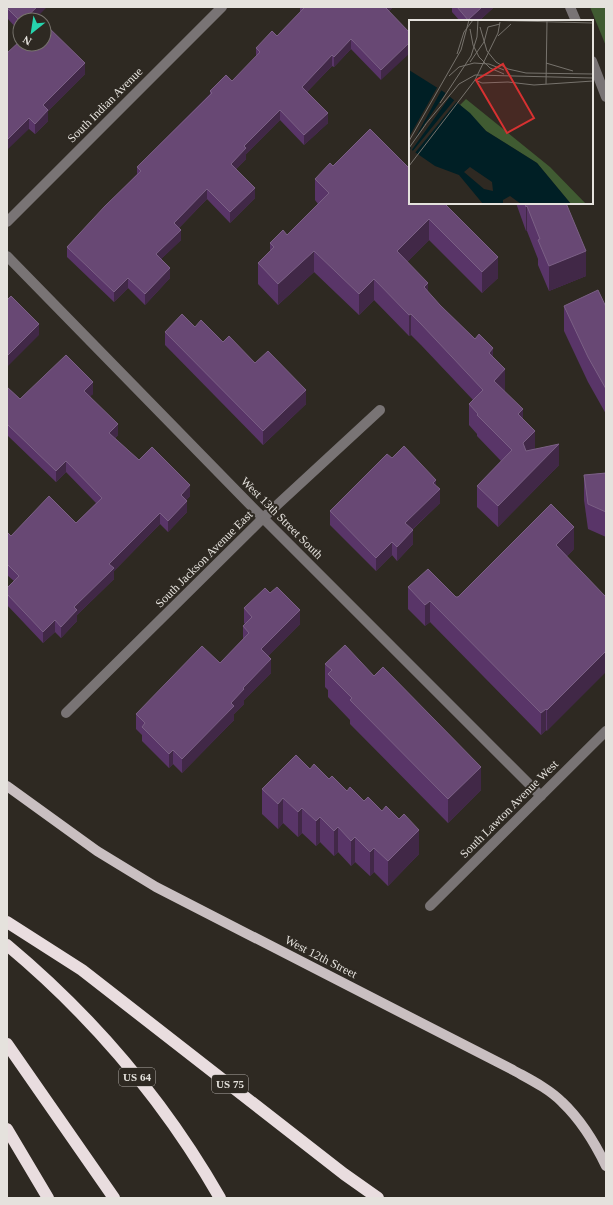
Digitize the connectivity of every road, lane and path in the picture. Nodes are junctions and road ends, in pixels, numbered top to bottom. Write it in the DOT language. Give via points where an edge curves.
graph roads {
  1 [pos="222,7"];
  2 [pos="570,7"];
  3 [pos="576,20"];
  4 [pos="593,64"];
  5 [pos="606,97"];
  6 [pos="7,222"];
  7 [pos="7,256"];
  8 [pos="380,410"];
  9 [pos="263,518"];
  10 [pos="66,713"];
  11 [pos="606,731"];
  12 [pos="7,786"];
  13 [pos="541,796"];
  14 [pos="430,906"];
  15 [pos="7,922"];
  16 [pos="7,945"];
  17 [pos="7,1044"];
  18 [pos="7,1130"];
  19 [pos="606,1166"];
  20 [pos="48,1198"];
  21 [pos="114,1198"];
  22 [pos="220,1198"];
  23 [pos="378,1198"];
  1 -- 6 [label="street, South Indian Avenue"];
  2 -- 3 [label="street"];
  4 -- 5 [label="street"];
  7 -- 9 [label="street, West 13th Street South"];
  8 -- 9 [label="street, South Jackson Avenue East"];
  9 -- 10 [label="street, South Jackson Avenue East"];
  9 -- 13 [label="street, West 13th Street South"];
  11 -- 13 [label="street, South Lawton Avenue West"];
  12 -- 19 [label="main road, West 12th Street" via="97,851 156,886 542,1087 561,1101 575,1116 588,1133"];
  13 -- 14 [label="street, South Lawton Avenue West"];
  15 -- 23 [label="highway, US 75" via="82,970"];
  16 -- 22 [label="highway, US 64" via="78,1010 127,1066 184,1139"];
  17 -- 21 [label="highway"];
  18 -- 20 [label="highway"];
}
